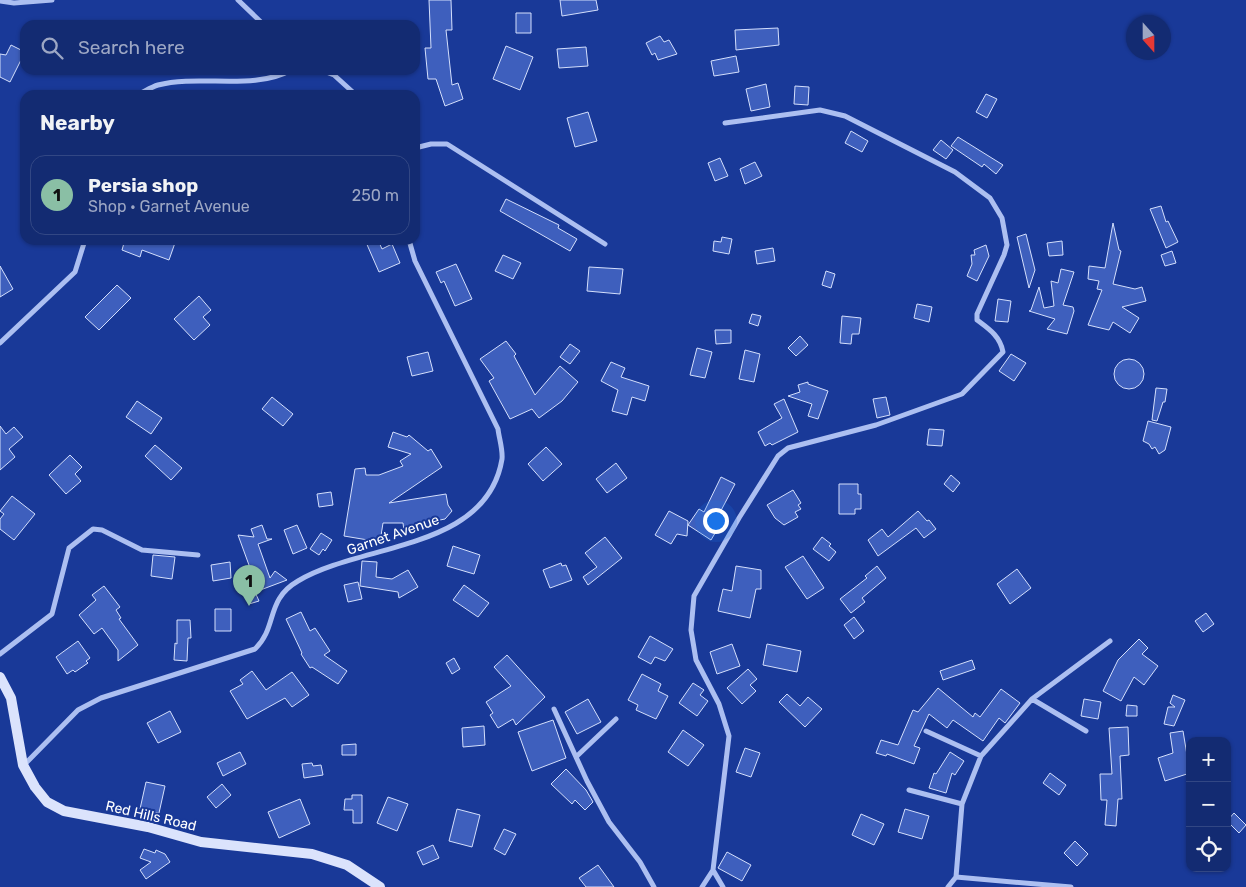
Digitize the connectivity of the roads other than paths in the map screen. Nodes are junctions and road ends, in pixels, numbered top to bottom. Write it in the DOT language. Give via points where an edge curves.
graph roads {
  1 [pos="52,0"];
  2 [pos="238,0"];
  3 [pos="0,1"];
  4 [pos="259,20"];
  5 [pos="278,75"];
  6 [pos="334,75"];
  7 [pos="148,90"];
  8 [pos="350,90"];
  9 [pos="725,123"];
  10 [pos="420,147"];
  11 [pos="605,244"];
  12 [pos="83,245"];
  13 [pos="410,245"];
  14 [pos="0,343"];
  15 [pos="198,555"];
  16 [pos="1110,641"];
  17 [pos="0,654"];
  18 [pos="0,677"];
  19 [pos="1032,699"];
  20 [pos="554,709"];
  21 [pos="616,719"];
  22 [pos="926,731"];
  23 [pos="1086,731"];
  24 [pos="577,756"];
  25 [pos="981,756"];
  26 [pos="23,765"];
  27 [pos="909,790"];
  28 [pos="962,804"];
  29 [pos="713,870"];
  30 [pos="956,877"];
  31 [pos="380,887"];
  32 [pos="654,887"];
  33 [pos="702,887"];
  34 [pos="724,887"];
  35 [pos="948,887"];
  36 [pos="1050,887"];
  37 [pos="1070,887"];
  1 -- 3 [label="street"];
  2 -- 4 [label="street"];
  5 -- 7 [label="street" via="267,79 158,85"];
  6 -- 8 [label="street"];
  9 -- 29 [label="street" via="820,110 845,116 955,172 990,198 1002,218 1007,245 977,314 977,320 1001,342 1003,352 962,394 876,425 788,448 778,456 738,518 694,596 691,630 696,660 719,704 729,736"];
  10 -- 11 [label="street" via="447,144"];
  12 -- 14 [label="street" via="75,272"];
  13 -- 26 [label="street, Garnet Avenue" via="498,429 502,457 486,500 449,527 401,546 314,572 297,581 281,593 262,642 255,648 101,698 78,710"];
  15 -- 17 [label="street" via="142,550 102,530 93,529 69,548 52,614"];
  16 -- 19 [label="street"];
  18 -- 26 [label="main road, Red Hills Road" via="13,704"];
  19 -- 23 [label="street"];
  19 -- 25 [label="street"];
  20 -- 24 [label="street"];
  21 -- 24 [label="street"];
  22 -- 25 [label="street"];
  24 -- 32 [label="street" via="609,822 640,862"];
  25 -- 28 [label="street"];
  26 -- 31 [label="main road, Red Hills Road" via="47,802 64,811 148,827 201,842 312,854 346,865"];
  27 -- 28 [label="street"];
  28 -- 30 [label="street"];
  29 -- 33 [label="street"];
  29 -- 34 [label="street"];
  30 -- 35 [label="street"];
  30 -- 36 [label="street"];
  36 -- 37 [label="street"];
}
